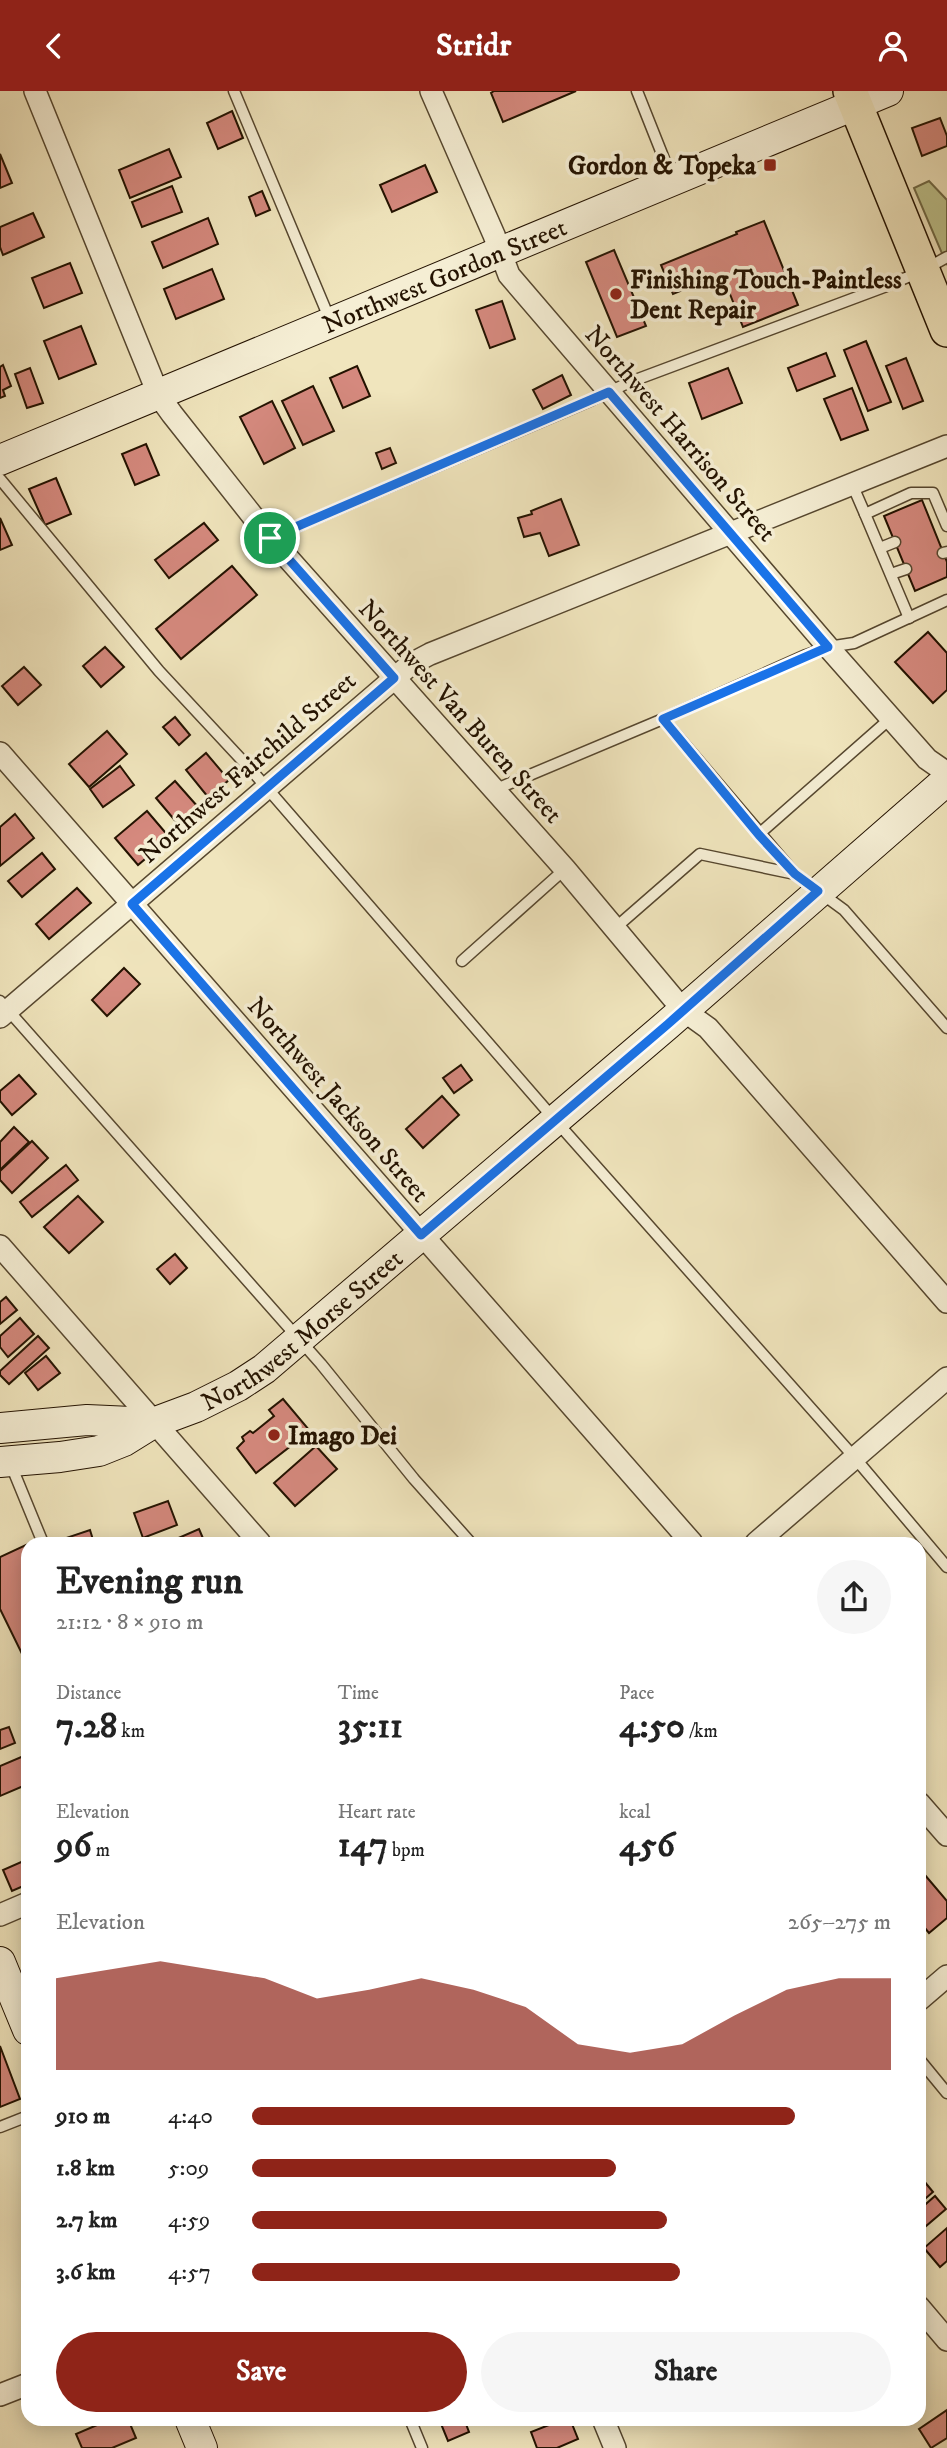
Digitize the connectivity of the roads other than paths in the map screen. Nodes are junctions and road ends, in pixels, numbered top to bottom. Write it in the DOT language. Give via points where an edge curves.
graph roads {
  1 [pos="36,91"];
  2 [pos="234,91"];
  3 [pos="430,91"];
  4 [pos="637,91"];
  5 [pos="888,91"];
  6 [pos="852,98"];
  7 [pos="673,182"];
  8 [pos="500,253"];
  9 [pos="934,264"];
  10 [pos="331,323"];
  11 [pos="947,330"];
  12 [pos="609,392"];
  13 [pos="159,396"];
  14 [pos="947,446"];
  15 [pos="0,460"];
  16 [pos="0,479"];
  17 [pos="852,484"];
  18 [pos="866,514"];
  19 [pos="946,524"];
  20 [pos="932,526"];
  21 [pos="730,533"];
  22 [pos="270,538"];
  23 [pos="895,542"];
  24 [pos="880,548"];
  25 [pos="906,569"];
  26 [pos="891,575"];
  27 [pos="947,600"];
  28 [pos="909,618"];
  29 [pos="828,647"];
  30 [pos="394,678"];
  31 [pos="892,717"];
  32 [pos="663,719"];
  33 [pos="0,753"];
  34 [pos="947,773"];
  35 [pos="947,780"];
  36 [pos="267,788"];
  37 [pos="493,790"];
  38 [pos="759,835"];
  39 [pos="565,869"];
  40 [pos="806,883"];
  41 [pos="132,904"];
  42 [pos="614,929"];
  43 [pos="462,961"];
  44 [pos="3,1009"];
  45 [pos="683,1010"];
  46 [pos="947,1028"];
  47 [pos="555,1120"];
  48 [pos="421,1235"];
  49 [pos="4,1257"];
  50 [pos="947,1302"];
  51 [pos="299,1341"];
  52 [pos="947,1378"];
  53 [pos="153,1423"];
  54 [pos="0,1428"];
  55 [pos="855,1458"];
  56 [pos="5,1462"];
  57 [pos="241,1521"];
  58 [pos="40,1537"];
  59 [pos="247,1537"];
  60 [pos="255,1537"];
  61 [pos="466,1537"];
  62 [pos="687,1537"];
  63 [pos="763,1537"];
  64 [pos="922,1537"];
  65 [pos="926,1542"];
  66 [pos="947,1567"];
  67 [pos="926,1811"];
  68 [pos="947,1835"];
  69 [pos="21,1906"];
  70 [pos="0,1915"];
  71 [pos="0,1962"];
  72 [pos="947,1976"];
  73 [pos="926,1994"];
  74 [pos="21,2013"];
  75 [pos="926,2068"];
  76 [pos="947,2093"];
  77 [pos="21,2119"];
  78 [pos="0,2127"];
  79 [pos="926,2315"];
  80 [pos="947,2340"];
  81 [pos="21,2387"];
  82 [pos="0,2395"];
  83 [pos="193,2426"];
  84 [pos="413,2426"];
  85 [pos="606,2426"];
  86 [pos="202,2448"];
  87 [pos="422,2448"];
  88 [pos="615,2448"];
  1 -- 13 [label="street, Northwest Van Buren Street"];
  2 -- 10 [label="lane"];
  3 -- 8 [label="street, Northwest Harrison Street"];
  4 -- 7 [label="lane"];
  5 -- 6 [label="main road, Northwest Gordon Street"];
  6 -- 7 [label="main road, Northwest Gordon Street"];
  6 -- 9 [label="main road"];
  7 -- 8 [label="main road, Northwest Gordon Street"];
  8 -- 10 [label="main road, Northwest Gordon Street"];
  8 -- 12 [label="street, Northwest Harrison Street" via="509,275"];
  9 -- 11 [label="main road"];
  9 -- 12 [label="lane"];
  10 -- 13 [label="main road, Northwest Gordon Street"];
  12 -- 21 [label="street, Northwest Harrison Street"];
  12 -- 22 [label="lane"];
  13 -- 15 [label="main road, Northwest Gordon Street"];
  13 -- 22 [label="street, Northwest Van Buren Street"];
  14 -- 17 [label="street, Northwest Fairchild Street"];
  16 -- 36 [label="lane" via="159,671"];
  17 -- 18 [label="lane"];
  17 -- 21 [label="street, Northwest Fairchild Street"];
  18 -- 19 [label="lane" via="911,493 933,492"];
  18 -- 24 [label="lane"];
  19 -- 20 [label="lane"];
  21 -- 29 [label="street, Northwest Harrison Street"];
  21 -- 30 [label="street, Northwest Fairchild Street" via="430,654"];
  22 -- 30 [label="street, Northwest Van Buren Street"];
  23 -- 24 [label="lane"];
  24 -- 26 [label="lane"];
  25 -- 26 [label="lane"];
  26 -- 28 [label="lane"];
  27 -- 28 [label="lane"];
  28 -- 29 [label="lane" via="853,643"];
  29 -- 31 [label="street, Northwest Harrison Street"];
  29 -- 32 [label="lane"];
  30 -- 36 [label="street, Northwest Fairchild Street"];
  30 -- 37 [label="street, Northwest Van Buren Street"];
  31 -- 34 [label="street, Northwest Harrison Street" via="927,759"];
  31 -- 38 [label="lane"];
  32 -- 37 [label="lane"];
  32 -- 38 [label="lane"];
  33 -- 41 [label="street, Northwest Jackson Street"];
  35 -- 40 [label="main road, Northwest Morse Street"];
  36 -- 41 [label="street, Northwest Fairchild Street"];
  36 -- 47 [label="lane"];
  37 -- 39 [label="street, Northwest Van Buren Street"];
  38 -- 40 [label="lane"];
  39 -- 42 [label="street, Northwest Van Buren Street"];
  39 -- 43 [label="lane"];
  40 -- 42 [label="lane" via="700,854"];
  40 -- 45 [label="main road, Northwest Morse Street"];
  40 -- 46 [label="lane" via="844,910"];
  41 -- 44 [label="street, Northwest Fairchild Street"];
  41 -- 48 [label="street, Northwest Jackson Street"];
  42 -- 45 [label="street, Northwest Van Buren Street"];
  44 -- 51 [label="lane"];
  45 -- 47 [label="main road, Northwest Morse Street"];
  45 -- 50 [label="street, Northwest Van Buren Street" via="708,1028"];
  47 -- 48 [label="main road, Northwest Morse Street"];
  47 -- 55 [label="lane"];
  48 -- 51 [label="main road, Northwest Morse Street"];
  48 -- 62 [label="street, Northwest Jackson Street"];
  49 -- 53 [label="street"];
  51 -- 53 [label="main road, Northwest Morse Street" via="238,1386"];
  51 -- 61 [label="lane"];
  52 -- 55 [label="street"];
  53 -- 54 [label="main road, Northwest Morse Street" via="87,1420"];
  53 -- 56 [label="main road, Northwest Morse Street" via="99,1451"];
  53 -- 57 [label="street"];
  55 -- 63 [label="street"];
  55 -- 64 [label="lane"];
  56 -- 58 [label="lane"];
  57 -- 59 [label="street"];
  57 -- 60 [label="street"];
  65 -- 66 [label="lane"];
  67 -- 68 [label="street"];
  69 -- 70 [label="street"];
  71 -- 74 [label="main road"];
  72 -- 73 [label="street"];
  75 -- 76 [label="lane"];
  77 -- 78 [label="lane"];
  79 -- 80 [label="street"];
  81 -- 82 [label="street"];
  83 -- 86 [label="main road"];
  84 -- 87 [label="lane"];
  85 -- 88 [label="street"];
}
